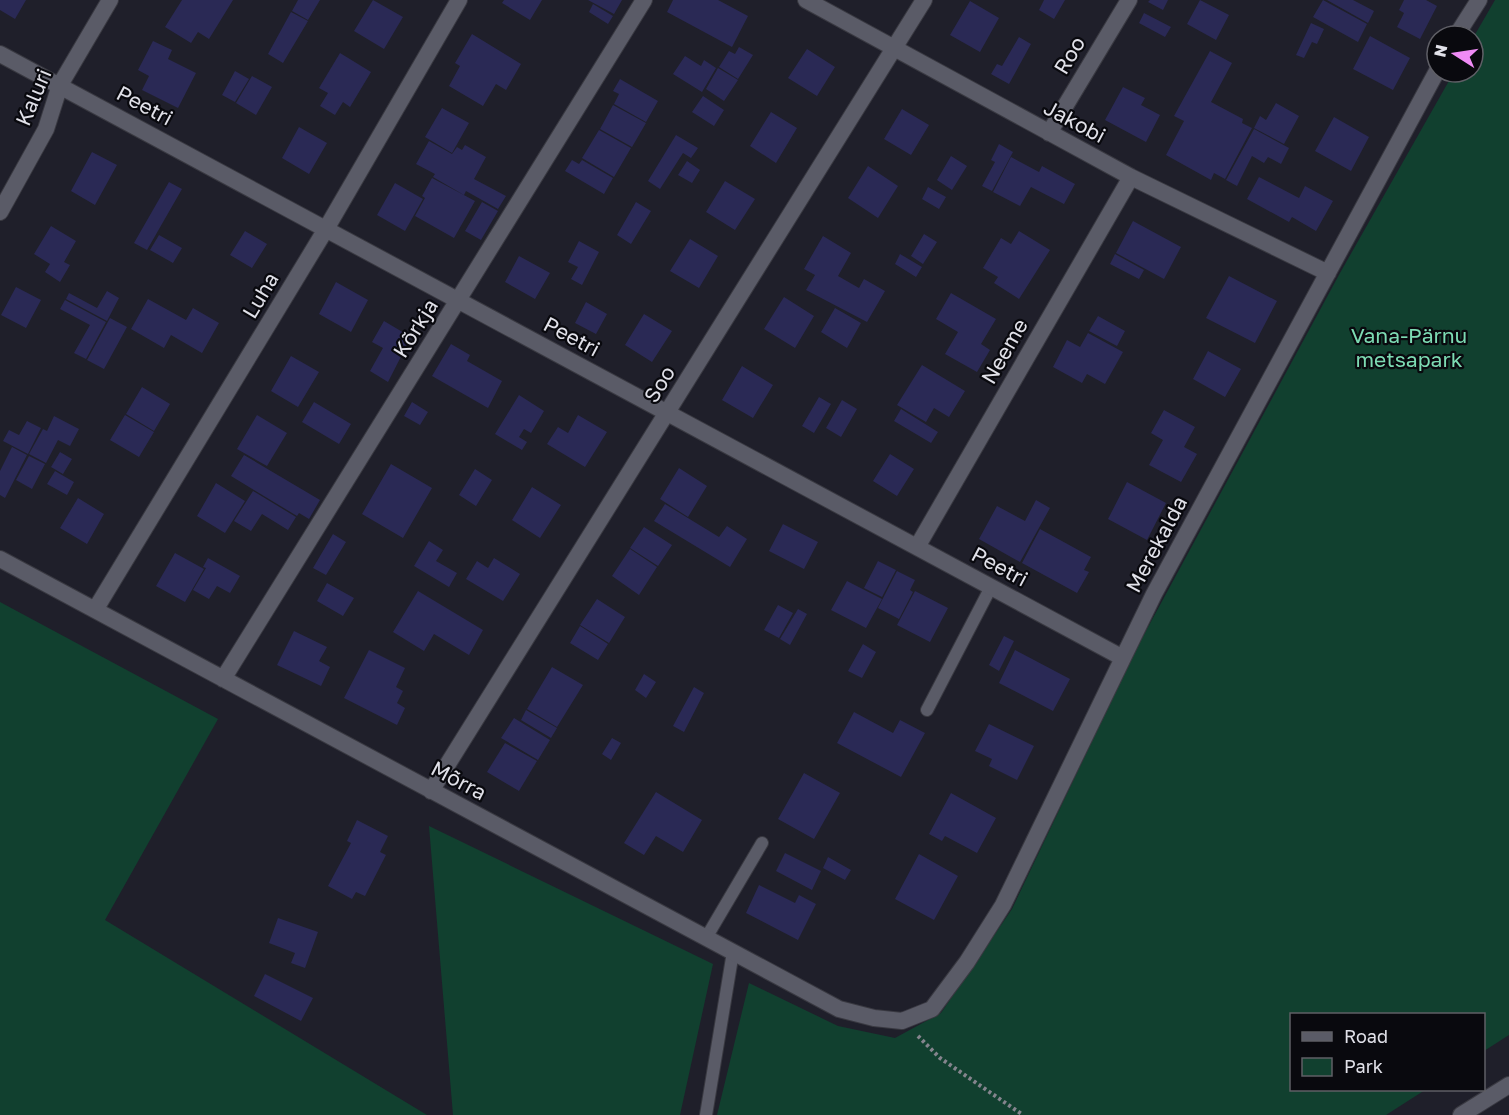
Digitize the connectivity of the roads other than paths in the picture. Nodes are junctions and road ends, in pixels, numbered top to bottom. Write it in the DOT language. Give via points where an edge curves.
graph roads {
  1 [pos="110,0"];
  2 [pos="459,0"];
  3 [pos="644,0"];
  4 [pos="806,0"];
  5 [pos="924,0"];
  6 [pos="1129,0"];
  7 [pos="1479,0"];
  8 [pos="1464,24"];
  9 [pos="893,47"];
  10 [pos="0,54"];
  11 [pos="1430,84"];
  12 [pos="60,85"];
  13 [pos="1049,133"];
  14 [pos="1131,177"];
  15 [pos="0,213"];
  16 [pos="326,229"];
  17 [pos="1328,273"];
  18 [pos="459,301"];
  19 [pos="668,413"];
  20 [pos="917,547"];
  21 [pos="0,559"];
  22 [pos="991,587"];
  23 [pos="95,610"];
  24 [pos="1123,658"];
  25 [pos="223,679"];
  26 [pos="927,710"];
  27 [pos="431,791"];
  28 [pos="762,843"];
  29 [pos="706,938"];
  30 [pos="733,952"];
  31 [pos="902,1021"];
  32 [pos="1509,1085"];
  33 [pos="706,1115"];
  34 [pos="1461,1115"];
  1 -- 12 [label="street, Kaluri"];
  2 -- 16 [label="street, Luha"];
  3 -- 18 [label="street, Kõrkja"];
  4 -- 9 [label="street, Jakobi"];
  5 -- 9 [label="street, Soo"];
  6 -- 13 [label="street, Roo"];
  7 -- 8 [label="street"];
  9 -- 13 [label="street, Jakobi"];
  9 -- 19 [label="street, Soo"];
  10 -- 12 [label="street, Peetri"];
  11 -- 17 [label="street, Merekalda"];
  12 -- 15 [label="street, Kaluri" via="46,129"];
  12 -- 16 [label="street, Peetri"];
  13 -- 14 [label="street, Jakobi"];
  14 -- 17 [label="street, Jakobi"];
  14 -- 20 [label="street, Neeme"];
  16 -- 18 [label="street, Peetri"];
  16 -- 23 [label="street, Luha"];
  17 -- 24 [label="street, Merekalda"];
  18 -- 19 [label="street, Peetri"];
  18 -- 25 [label="street, Kõrkja"];
  19 -- 20 [label="street, Peetri"];
  19 -- 27 [label="street, Soo"];
  20 -- 22 [label="street, Peetri"];
  21 -- 23 [label="street, Mõrra"];
  22 -- 24 [label="street, Peetri"];
  22 -- 26 [label="lane"];
  23 -- 25 [label="street, Mõrra"];
  24 -- 31 [label="street, Merekalda" via="1003,905 968,962 932,1009"];
  25 -- 27 [label="street, Mõrra"];
  27 -- 29 [label="street, Mõrra"];
  28 -- 29 [label="lane"];
  29 -- 30 [label="street, Mõrra"];
  30 -- 31 [label="street, Mõrra" via="839,1009"];
  30 -- 33 [label="lane"];
  32 -- 34 [label="street"];
}
